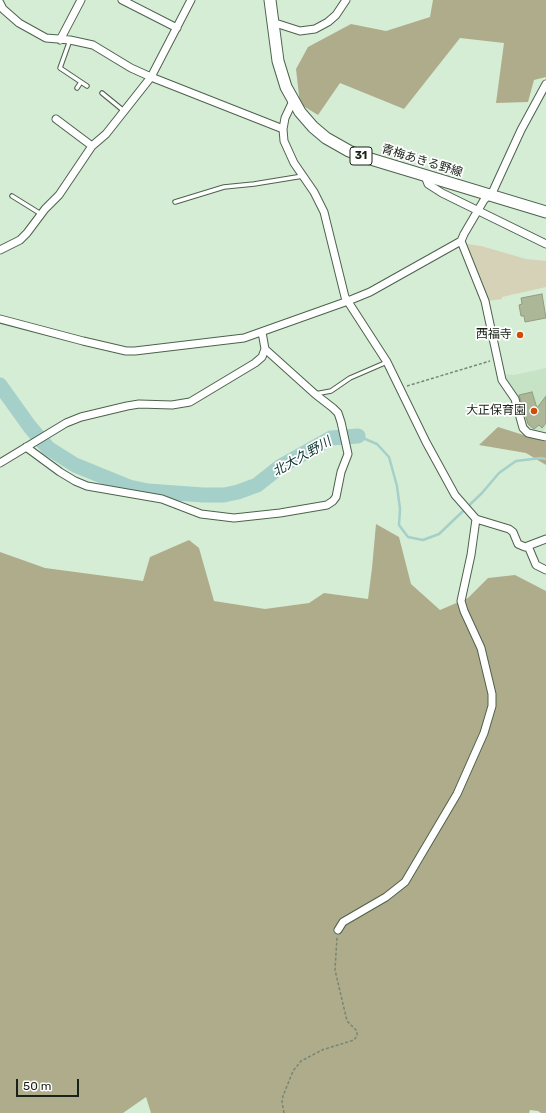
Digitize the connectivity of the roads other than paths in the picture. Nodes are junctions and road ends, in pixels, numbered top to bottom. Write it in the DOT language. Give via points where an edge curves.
graph roads {
  1 [pos="81,0"];
  2 [pos="122,0"];
  3 [pos="191,0"];
  4 [pos="270,0"];
  5 [pos="346,0"];
  6 [pos="0,3"];
  7 [pos="272,22"];
  8 [pos="177,28"];
  9 [pos="60,40"];
  10 [pos="70,40"];
  11 [pos="151,77"];
  12 [pos="81,82"];
  13 [pos="546,84"];
  14 [pos="87,86"];
  15 [pos="77,88"];
  16 [pos="102,93"];
  17 [pos="293,101"];
  18 [pos="124,110"];
  19 [pos="56,119"];
  20 [pos="283,129"];
  21 [pos="92,146"];
  22 [pos="303,176"];
  23 [pos="425,176"];
  24 [pos="489,195"];
  25 [pos="12,196"];
  26 [pos="176,202"];
  27 [pos="477,211"];
  28 [pos="546,212"];
  29 [pos="41,214"];
  30 [pos="461,241"];
  31 [pos="546,244"];
  32 [pos="0,250"];
  33 [pos="348,301"];
  34 [pos="0,319"];
  35 [pos="262,332"];
  36 [pos="265,349"];
  37 [pos="387,362"];
  38 [pos="315,394"];
  39 [pos="546,437"];
  40 [pos="28,446"];
  41 [pos="0,463"];
  42 [pos="476,519"];
  43 [pos="546,539"];
  44 [pos="528,546"];
  45 [pos="546,570"];
  46 [pos="338,930"];
  1 -- 9 [label="street"];
  2 -- 8 [label="street"];
  3 -- 8 [label="street"];
  4 -- 7 [label="main road, 青梅あきる野線 / 31"];
  5 -- 7 [label="street" via="336,15 315,29 300,31"];
  6 -- 9 [label="street" via="10,16 26,28 46,38"];
  7 -- 17 [label="main road, 青梅あきる野線 / 31" via="279,66"];
  8 -- 11 [label="street"];
  9 -- 10 [label="street"];
  10 -- 11 [label="street" via="93,45"];
  10 -- 12 [label="lane" via="60,68"];
  11 -- 18 [label="street"];
  11 -- 20 [label="street"];
  12 -- 14 [label="lane"];
  12 -- 15 [label="lane"];
  13 -- 24 [label="street"];
  16 -- 18 [label="lane"];
  17 -- 20 [label="street"];
  17 -- 23 [label="main road, 青梅あきる野線 / 31" via="313,126 335,144 364,157"];
  18 -- 21 [label="street" via="106,134"];
  19 -- 21 [label="street"];
  20 -- 22 [label="street" via="284,141"];
  21 -- 29 [label="street" via="58,195"];
  22 -- 26 [label="lane" via="224,187"];
  22 -- 33 [label="street" via="324,212"];
  23 -- 24 [label="main road, 青梅あきる野線 / 31"];
  23 -- 27 [label="street" via="433,188"];
  24 -- 27 [label="street"];
  24 -- 28 [label="main road, 青梅あきる野線 / 31"];
  25 -- 29 [label="lane"];
  27 -- 30 [label="street"];
  27 -- 31 [label="street"];
  29 -- 32 [label="street" via="20,240"];
  30 -- 33 [label="street" via="370,292"];
  30 -- 39 [label="street" via="485,301 502,380 515,399 523,428 528,433"];
  33 -- 35 [label="street"];
  33 -- 37 [label="street"];
  34 -- 35 [label="street" via="126,351 228,341"];
  35 -- 36 [label="street"];
  36 -- 38 [label="street"];
  36 -- 40 [label="street" via="262,357 255,363 190,402 172,405 139,404 81,417"];
  37 -- 38 [label="lane" via="350,378 330,391"];
  37 -- 42 [label="street" via="429,449 455,494"];
  38 -- 40 [label="street" via="338,413 348,454 336,497 333,501 318,507 234,518 201,514 150,496 87,486 60,472"];
  40 -- 41 [label="street"];
  42 -- 44 [label="street" via="509,529 518,544"];
  42 -- 46 [label="street" via="461,601 481,648 492,694 492,706 484,733 457,794 405,882 386,897 343,922"];
  43 -- 44 [label="street"];
  44 -- 45 [label="street" via="536,565"];
}
